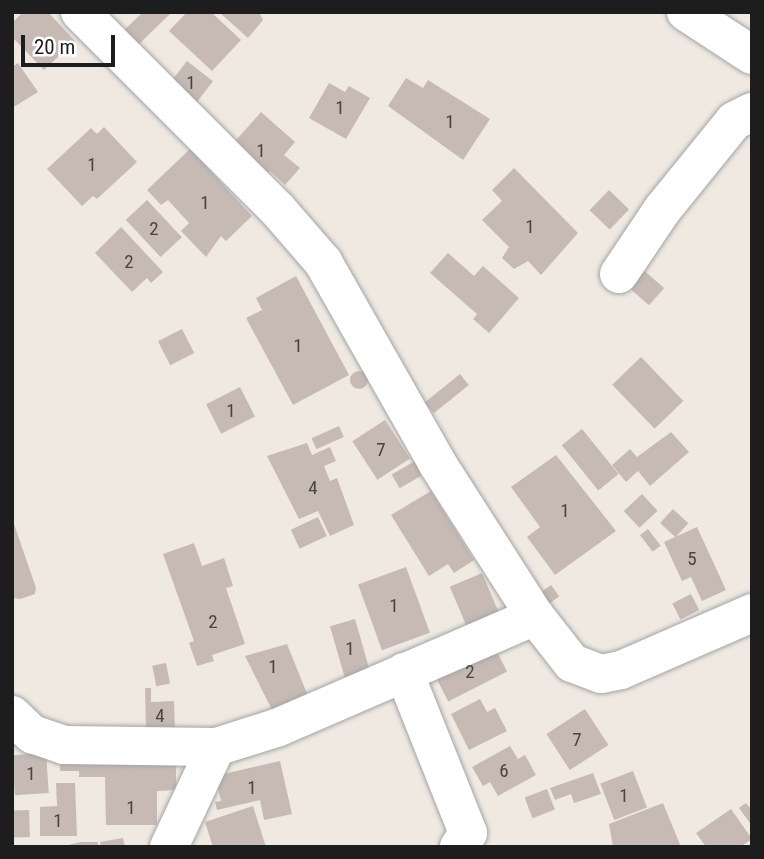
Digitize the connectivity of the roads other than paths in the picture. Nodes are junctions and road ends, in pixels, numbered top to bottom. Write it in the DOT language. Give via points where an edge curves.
graph roads {
  1 [pos="80,12"];
  2 [pos="686,12"];
  3 [pos="752,55"];
  4 [pos="752,112"];
  5 [pos="619,274"];
  6 [pos="752,613"];
  7 [pos="535,616"];
  8 [pos="404,673"];
  9 [pos="12,716"];
  10 [pos="216,747"];
  11 [pos="169,847"];
  12 [pos="459,847"];
  1 -- 7 [label="street" via="278,210 323,262 437,463"];
  2 -- 3 [label="street"];
  4 -- 5 [label="street" via="734,121 662,210"];
  6 -- 7 [label="street" via="678,648 601,674 572,663"];
  7 -- 8 [label="street"];
  8 -- 10 [label="street" via="279,727"];
  8 -- 12 [label="street" via="468,833"];
  9 -- 10 [label="street" via="32,734 64,745"];
  10 -- 11 [label="street"];
}
